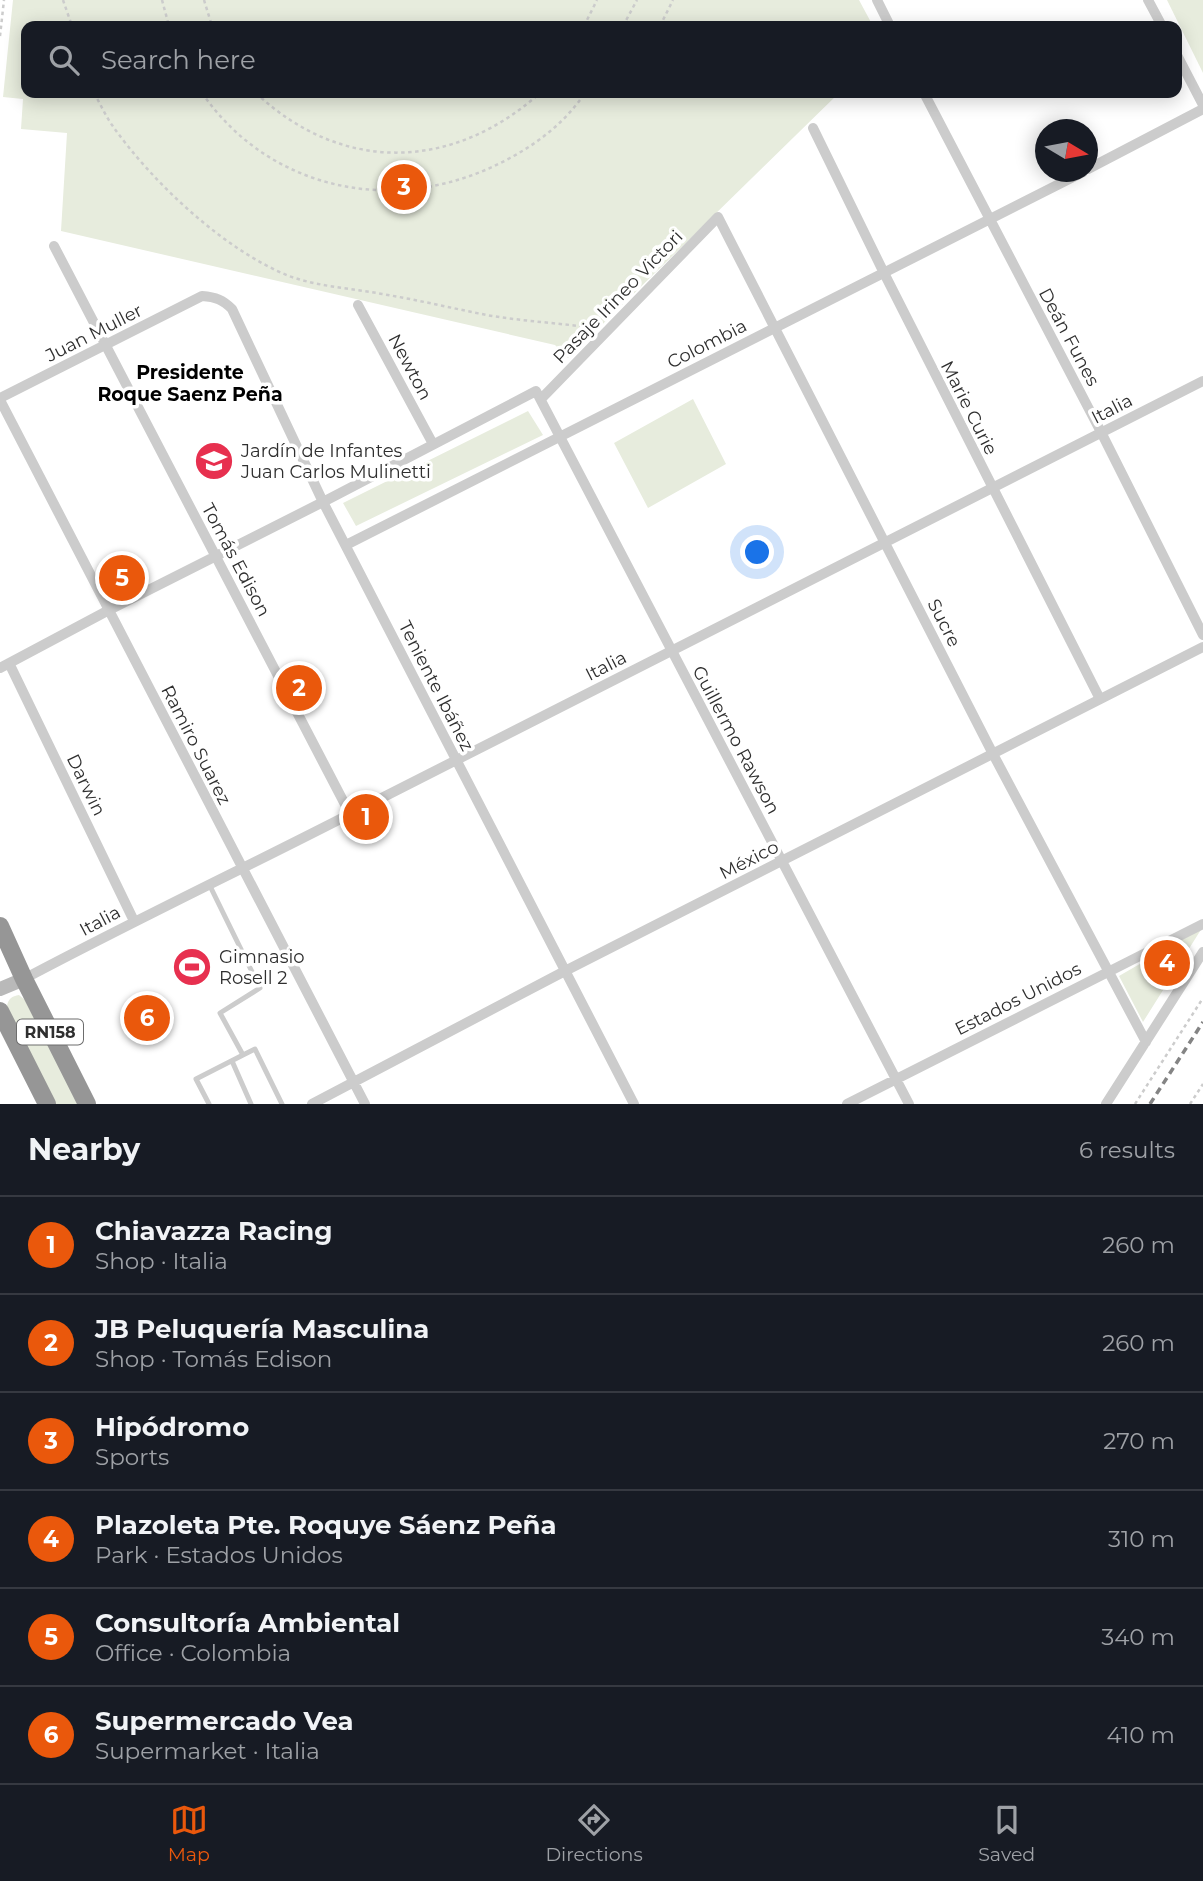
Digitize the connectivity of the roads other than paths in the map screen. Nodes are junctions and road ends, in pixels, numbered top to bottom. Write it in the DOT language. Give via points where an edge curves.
graph roads {
  1 [pos="877,0"];
  2 [pos="1148,0"];
  3 [pos="888,21"];
  4 [pos="1159,21"];
  5 [pos="1182,65"];
  6 [pos="927,98"];
  7 [pos="1203,107"];
  8 [pos="813,128"];
  9 [pos="1098,163"];
  10 [pos="1062,182"];
  11 [pos="718,217"];
  12 [pos="990,220"];
  13 [pos="54,246"];
  14 [pos="884,273"];
  15 [pos="202,296"];
  16 [pos="358,305"];
  17 [pos="776,327"];
  18 [pos="106,345"];
  19 [pos="1203,381"];
  20 [pos="538,395"];
  21 [pos="0,399"];
  22 [pos="1101,432"];
  23 [pos="560,437"];
  24 [pos="433,444"];
  25 [pos="992,487"];
  26 [pos="323,502"];
  27 [pos="884,541"];
  28 [pos="346,545"];
  29 [pos="215,555"];
  30 [pos="109,610"];
  31 [pos="1203,635"];
  32 [pos="1203,647"];
  33 [pos="671,650"];
  34 [pos="5,665"];
  35 [pos="1100,699"];
  36 [pos="993,754"];
  37 [pos="456,760"];
  38 [pos="350,814"];
  39 [pos="782,860"];
  40 [pos="243,868"];
  41 [pos="209,884"];
  42 [pos="134,921"];
  43 [pos="1203,923"];
  44 [pos="0,926"];
  45 [pos="1203,952"];
  46 [pos="7,957"];
  47 [pos="565,971"];
  48 [pos="1107,971"];
  49 [pos="24,979"];
  50 [pos="0,989"];
  51 [pos="0,1011"];
  52 [pos="1146,1042"];
  53 [pos="243,1055"];
  54 [pos="232,1061"];
  55 [pos="897,1079"];
  56 [pos="354,1082"];
  57 [pos="47,1104"];
  58 [pos="87,1104"];
  59 [pos="209,1104"];
  60 [pos="251,1104"];
  61 [pos="282,1104"];
  62 [pos="312,1104"];
  63 [pos="365,1104"];
  64 [pos="634,1104"];
  65 [pos="847,1104"];
  66 [pos="909,1104"];
  67 [pos="1106,1104"];
  1 -- 3 [label="street"];
  2 -- 4 [label="street"];
  5 -- 7 [label="street"];
  6 -- 12 [label="street, Deán Funes"];
  7 -- 9 [label="street, Colombia"];
  8 -- 14 [label="street, Marie Curie"];
  10 -- 12 [label="street, Colombia"];
  11 -- 17 [label="street, Sucre"];
  11 -- 20 [label="street, Pasaje Irineo Victori"];
  12 -- 14 [label="street, Colombia"];
  12 -- 22 [label="street, Deán Funes"];
  13 -- 18 [label="street, Tomás Edison"];
  14 -- 17 [label="street, Colombia"];
  14 -- 25 [label="street, Marie Curie"];
  15 -- 18 [label="street, Juan Muller"];
  15 -- 26 [label="street, Teniente Ibáñez" via="216,297 232,309"];
  16 -- 24 [label="street, Newton"];
  17 -- 23 [label="street, Colombia"];
  17 -- 27 [label="street, Sucre"];
  18 -- 21 [label="street, Juan Muller"];
  18 -- 29 [label="street, Tomás Edison"];
  19 -- 22 [label="street, Italia"];
  20 -- 23 [label="street, Guillermo Rawson"];
  20 -- 24 [label="street"];
  21 -- 30 [label="street, Ramiro Suarez"];
  22 -- 25 [label="street, Italia"];
  22 -- 31 [label="street, Deán Funes"];
  23 -- 28 [label="street, Colombia"];
  23 -- 33 [label="street, Guillermo Rawson"];
  24 -- 26 [label="street"];
  25 -- 27 [label="street, Italia"];
  25 -- 35 [label="street, Marie Curie"];
  26 -- 28 [label="street, Teniente Ibáñez"];
  26 -- 29 [label="street"];
  27 -- 33 [label="street, Italia"];
  27 -- 36 [label="street, Sucre"];
  28 -- 37 [label="street, Teniente Ibáñez"];
  29 -- 30 [label="street"];
  29 -- 38 [label="street, Tomás Edison"];
  30 -- 34 [label="street"];
  30 -- 40 [label="street, Ramiro Suarez"];
  32 -- 35 [label="street, México"];
  33 -- 37 [label="street, Italia"];
  33 -- 39 [label="street, Guillermo Rawson"];
  34 -- 42 [label="street, Darwin"];
  35 -- 36 [label="street, México"];
  36 -- 39 [label="street, México"];
  36 -- 48 [label="street, Sucre"];
  37 -- 38 [label="street, Italia"];
  37 -- 47 [label="street, Teniente Ibáñez"];
  38 -- 40 [label="street, Italia"];
  39 -- 47 [label="street, México"];
  39 -- 55 [label="street, Guillermo Rawson"];
  40 -- 41 [label="street, Italia"];
  40 -- 56 [label="street, Ramiro Suarez"];
  41 -- 42 [label="street, Italia"];
  41 -- 53 [label="lane" via="260,988 220,1013"];
  42 -- 49 [label="street, Italia"];
  43 -- 48 [label="street, Estados Unidos"];
  44 -- 46 [label="highway, RN158"];
  45 -- 52 [label="street"];
  46 -- 49 [label="highway, RN158"];
  47 -- 56 [label="street, México"];
  47 -- 64 [label="street, Teniente Ibáñez"];
  48 -- 52 [label="street, Sucre"];
  48 -- 55 [label="street, Estados Unidos"];
  49 -- 50 [label="main road"];
  49 -- 58 [label="highway, RN158"];
  51 -- 57 [label="highway, RN158"];
  52 -- 67 [label="street"];
  53 -- 54 [label="lane"];
  53 -- 61 [label="lane" via="255,1049"];
  54 -- 59 [label="lane" via="196,1079"];
  54 -- 60 [label="lane"];
  55 -- 65 [label="street, Estados Unidos"];
  55 -- 66 [label="street, Guillermo Rawson"];
  56 -- 62 [label="street, México"];
  56 -- 63 [label="street, Ramiro Suarez"];
}
